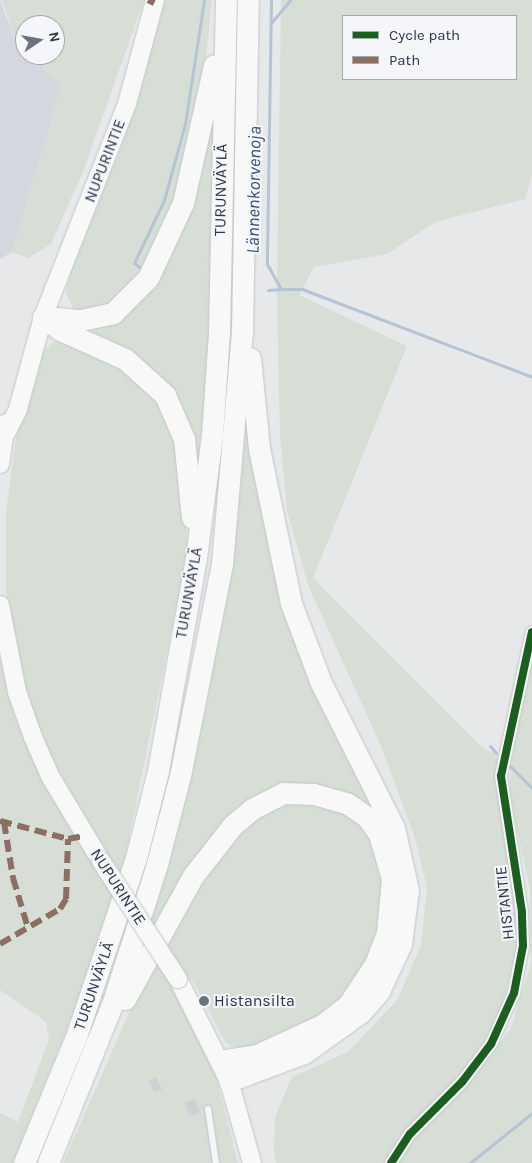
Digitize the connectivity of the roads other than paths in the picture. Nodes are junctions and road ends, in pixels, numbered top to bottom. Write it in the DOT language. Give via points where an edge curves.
graph roads {
  1 [pos="154,0"];
  2 [pos="248,0"];
  3 [pos="225,9"];
  4 [pos="243,308"];
  5 [pos="43,317"];
  6 [pos="3,433"];
  7 [pos="0,464"];
  8 [pos="196,558"];
  9 [pos="0,605"];
  10 [pos="532,632"];
  11 [pos="94,1054"];
  12 [pos="221,1061"];
  13 [pos="229,1081"];
  14 [pos="208,1109"];
  15 [pos="24,1163"];
  16 [pos="48,1163"];
  17 [pos="216,1163"];
  18 [pos="252,1163"];
  19 [pos="391,1163"];
  1 -- 5 [label="main road, NUPURINTIE" via="127,104"];
  2 -- 4 [label="highway, TURUNVÄYLÄ"];
  3 -- 5 [label="highway" via="182,203 148,278 113,313 81,320"];
  3 -- 8 [label="highway, TURUNVÄYLÄ" via="219,333 212,435"];
  4 -- 11 [label="highway, TURUNVÄYLÄ" via="236,437 204,666 157,864"];
  4 -- 13 [label="highway" via="259,448 291,603 322,683 394,828 408,890 401,944 379,991 361,1012 304,1053"];
  5 -- 6 [label="main road, NUPURINTIE" via="27,339"];
  5 -- 8 [label="highway" via="60,330 125,360 164,395 176,413 190,467"];
  6 -- 7 [label="main road, NUPURINTIE"];
  8 -- 15 [label="highway, TURUNVÄYLÄ" via="158,771 136,858 76,1037"];
  9 -- 12 [label="main road, NUPURINTIE, bridge" via="18,692 50,776 178,979"];
  10 -- 19 [label="street, HISTANTIE" via="502,776 522,912 523,946 514,994 486,1052 410,1134"];
  11 -- 12 [label="highway" via="193,876 233,825 252,809 284,794 331,796 367,817 387,857 392,904 387,933 375,964 348,1005 324,1024 257,1054"];
  11 -- 16 [label="highway, TURUNVÄYLÄ"];
  12 -- 13 [label="main road, NUPURINTIE"];
  13 -- 18 [label="main road, NUPURINTIE"];
  14 -- 17 [label="lane"];
}
